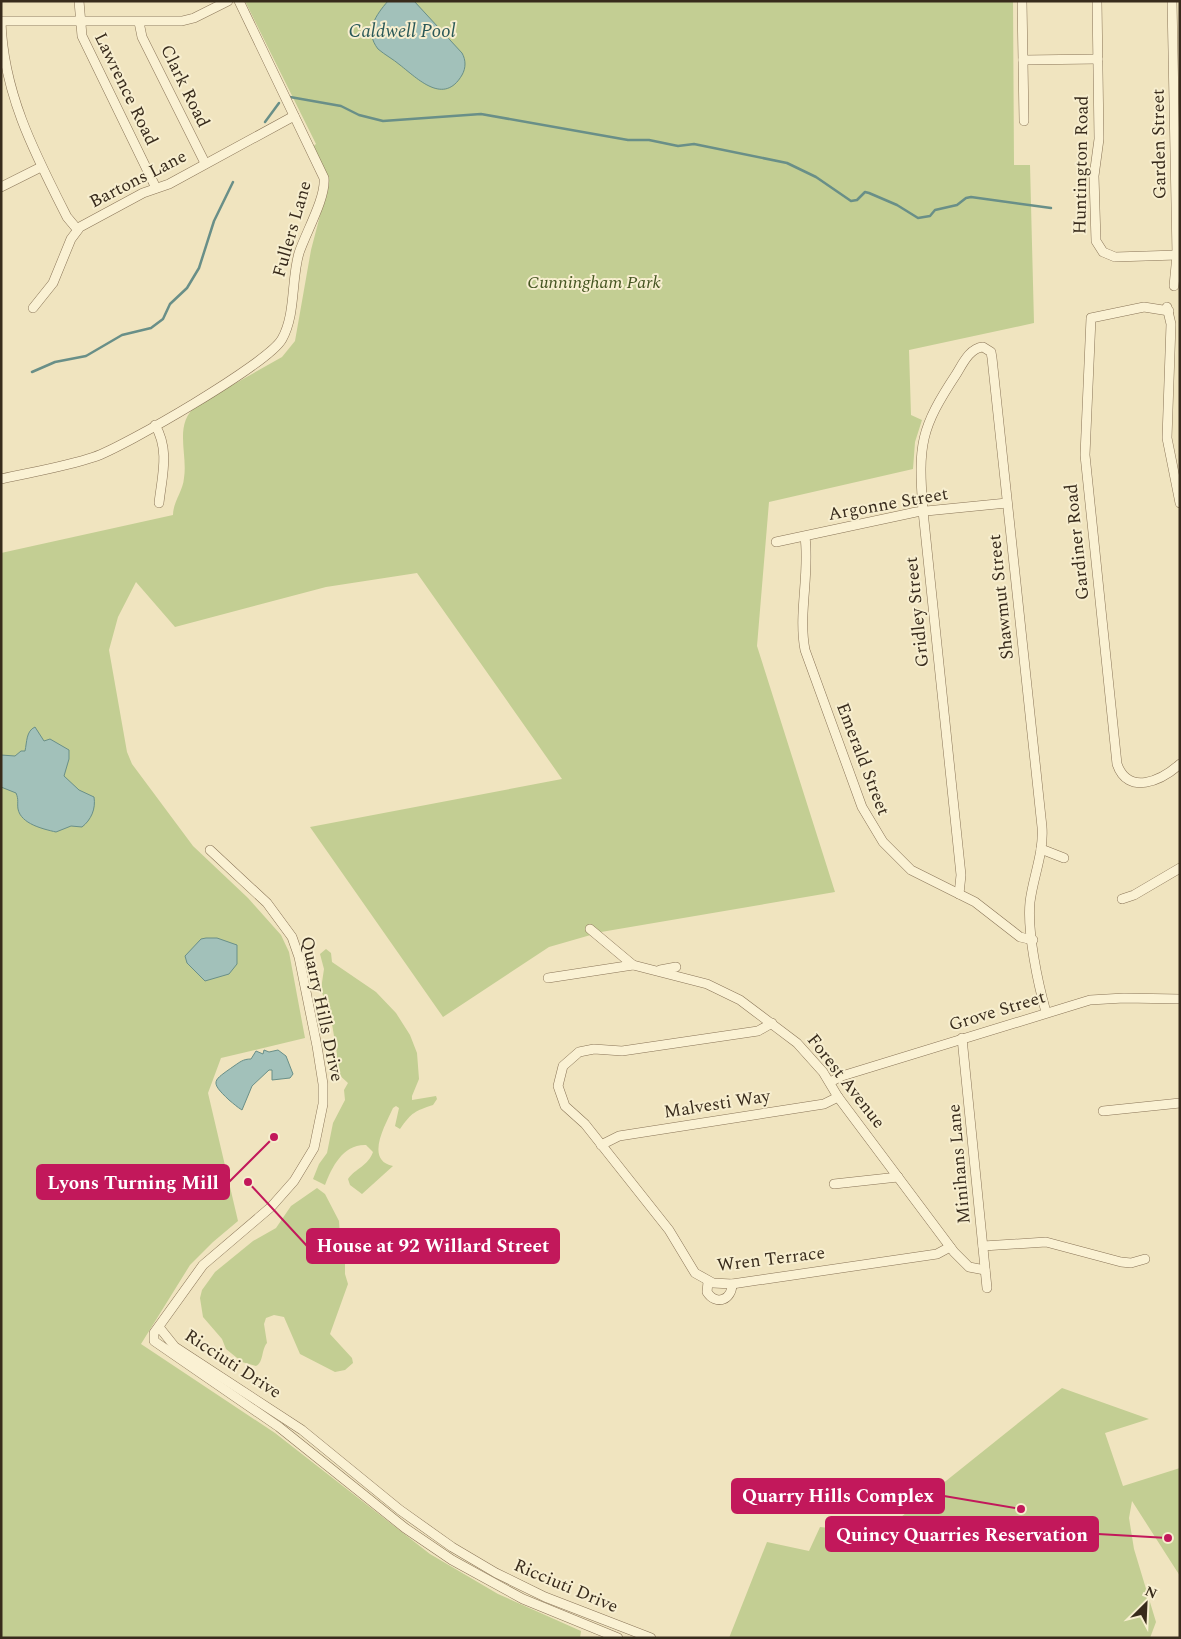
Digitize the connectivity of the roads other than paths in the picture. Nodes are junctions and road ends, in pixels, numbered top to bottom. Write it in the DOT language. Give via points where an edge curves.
graph roads {
  1 [pos="79,1"];
  2 [pos="228,1"];
  3 [pos="239,1"];
  4 [pos="1022,1"];
  5 [pos="1098,1"];
  6 [pos="1172,1"];
  7 [pos="1,22"];
  8 [pos="80,22"];
  9 [pos="139,22"];
  10 [pos="1176,56"];
  11 [pos="1098,59"];
  12 [pos="1023,60"];
  13 [pos="294,116"];
  14 [pos="1024,120"];
  15 [pos="205,163"];
  16 [pos="42,167"];
  17 [pos="1,187"];
  18 [pos="156,188"];
  19 [pos="77,229"];
  20 [pos="1177,255"];
  21 [pos="1174,286"];
  22 [pos="33,308"];
  23 [pos="1176,325"];
  24 [pos="983,347"];
  25 [pos="156,425"];
  26 [pos="1,479"];
  27 [pos="159,503"];
  28 [pos="1008,503"];
  29 [pos="1180,503"];
  30 [pos="922,511"];
  31 [pos="805,537"];
  32 [pos="776,542"];
  33 [pos="1180,764"];
  34 [pos="1041,849"];
  35 [pos="210,850"];
  36 [pos="1064,858"];
  37 [pos="1180,868"];
  38 [pos="958,894"];
  39 [pos="1122,900"];
  40 [pos="590,929"];
  41 [pos="1033,940"];
  42 [pos="633,965"];
  43 [pos="676,967"];
  44 [pos="657,970"];
  45 [pos="548,978"];
  46 [pos="1180,999"];
  47 [pos="1046,1012"];
  48 [pos="772,1023"];
  49 [pos="962,1038"];
  50 [pos="830,1082"];
  51 [pos="838,1097"];
  52 [pos="1180,1103"];
  53 [pos="1103,1111"];
  54 [pos="601,1145"];
  55 [pos="898,1177"];
  56 [pos="834,1184"];
  57 [pos="983,1246"];
  58 [pos="950,1247"];
  59 [pos="1145,1259"];
  60 [pos="986,1270"];
  61 [pos="708,1282"];
  62 [pos="732,1284"];
  63 [pos="987,1288"];
  64 [pos="159,1327"];
  65 [pos="618,1638"];
  66 [pos="651,1638"];
  1 -- 8 [label="street, Lawrence Road"];
  2 -- 9 [label="street" via="190,20"];
  3 -- 13 [label="street, Fullers Lane"];
  4 -- 12 [label="street"];
  5 -- 11 [label="street, Huntington Road"];
  6 -- 10 [label="street, Garden Street"];
  7 -- 8 [label="street"];
  7 -- 16 [label="street" via="15,106"];
  8 -- 9 [label="street"];
  8 -- 18 [label="street, Lawrence Road" via="82,36"];
  9 -- 15 [label="street, Clark Road" via="142,37"];
  10 -- 20 [label="street, Garden Street"];
  11 -- 12 [label="street"];
  11 -- 20 [label="street, Huntington Road" via="1099,139 1094,176 1097,245 1115,257"];
  12 -- 14 [label="street"];
  13 -- 15 [label="street, Bartons Lane"];
  13 -- 25 [label="street, Fullers Lane" via="324,183 322,198 296,263 284,336 260,361"];
  15 -- 18 [label="street, Bartons Lane"];
  16 -- 17 [label="street"];
  16 -- 19 [label="street" via="67,217"];
  18 -- 19 [label="street, Bartons Lane"];
  19 -- 22 [label="street, Bartons Lane" via="56,278"];
  20 -- 21 [label="street, Garden Street"];
  23 -- 29 [label="street, Gardiner Road" via="1167,438"];
  23 -- 33 [label="street, Gardiner Road" via="1168,308 1144,307 1090,318 1085,447 1117,764 1124,777 1141,784 1154,781"];
  24 -- 28 [label="street, Shawmut Street" via="991,352 992,358"];
  24 -- 30 [label="street, Gridley Street" via="967,357 937,404 924,432 920,463"];
  25 -- 26 [label="street, Fullers Lane" via="95,457"];
  25 -- 27 [label="street" via="163,438 165,452"];
  28 -- 30 [label="street, Argonne Street"];
  28 -- 34 [label="street, Shawmut Street" via="1042,827"];
  30 -- 31 [label="street, Argonne Street"];
  30 -- 38 [label="street, Gridley Street" via="961,875"];
  31 -- 32 [label="street, Argonne Street"];
  31 -- 38 [label="street, Emerald Street" via="802,630 805,650 865,815 904,865"];
  34 -- 36 [label="street"];
  34 -- 41 [label="street, Shawmut Street" via="1030,905"];
  35 -- 64 [label="street, Quarry Hills Drive" via="267,903 292,937 317,1046 323,1104 314,1148 297,1177 271,1207 203,1265"];
  37 -- 39 [label="street"];
  38 -- 41 [label="street, Emerald Street" via="974,902 1020,937"];
  40 -- 42 [label="street, Forest Avenue"];
  41 -- 47 [label="street, Shawmut Street"];
  42 -- 44 [label="street, Forest Avenue"];
  42 -- 45 [label="street"];
  43 -- 44 [label="street"];
  44 -- 48 [label="street, Forest Avenue" via="720,989"];
  46 -- 47 [label="street, Grove Street" via="1099,998"];
  47 -- 49 [label="street, Grove Street"];
  48 -- 50 [label="street, Forest Avenue" via="797,1043"];
  48 -- 54 [label="street, Wren Terrace" via="758,1031 622,1051 588,1050 574,1055 559,1076 560,1097"];
  49 -- 50 [label="street, Grove Street"];
  49 -- 57 [label="street, Minihans Lane"];
  50 -- 51 [label="street, Forest Avenue"];
  51 -- 54 [label="street, Malvesti Way" via="824,1104 619,1136"];
  51 -- 55 [label="street, Forest Avenue"];
  52 -- 53 [label="street"];
  54 -- 61 [label="street, Wren Terrace" via="672,1235 692,1268"];
  55 -- 56 [label="street"];
  55 -- 58 [label="street, Forest Avenue"];
  57 -- 59 [label="street" via="1040,1241 1121,1262"];
  57 -- 60 [label="street, Minihans Lane"];
  58 -- 60 [label="street, Forest Avenue" via="969,1267"];
  58 -- 62 [label="street, Wren Terrace" via="937,1254"];
  60 -- 63 [label="street, Minihans Lane"];
  61 -- 62 [label="street, Wren Terrace"];
  61 -- 62 [label="street" via="706,1292 718,1300 730,1295"];
  64 -- 65 [label="street, Ricciuti Drive" via="153,1337 158,1345 284,1431 434,1548 512,1593"];
  64 -- 66 [label="street, Ricciuti Drive" via="176,1347 302,1430 452,1547 540,1595"];
}
